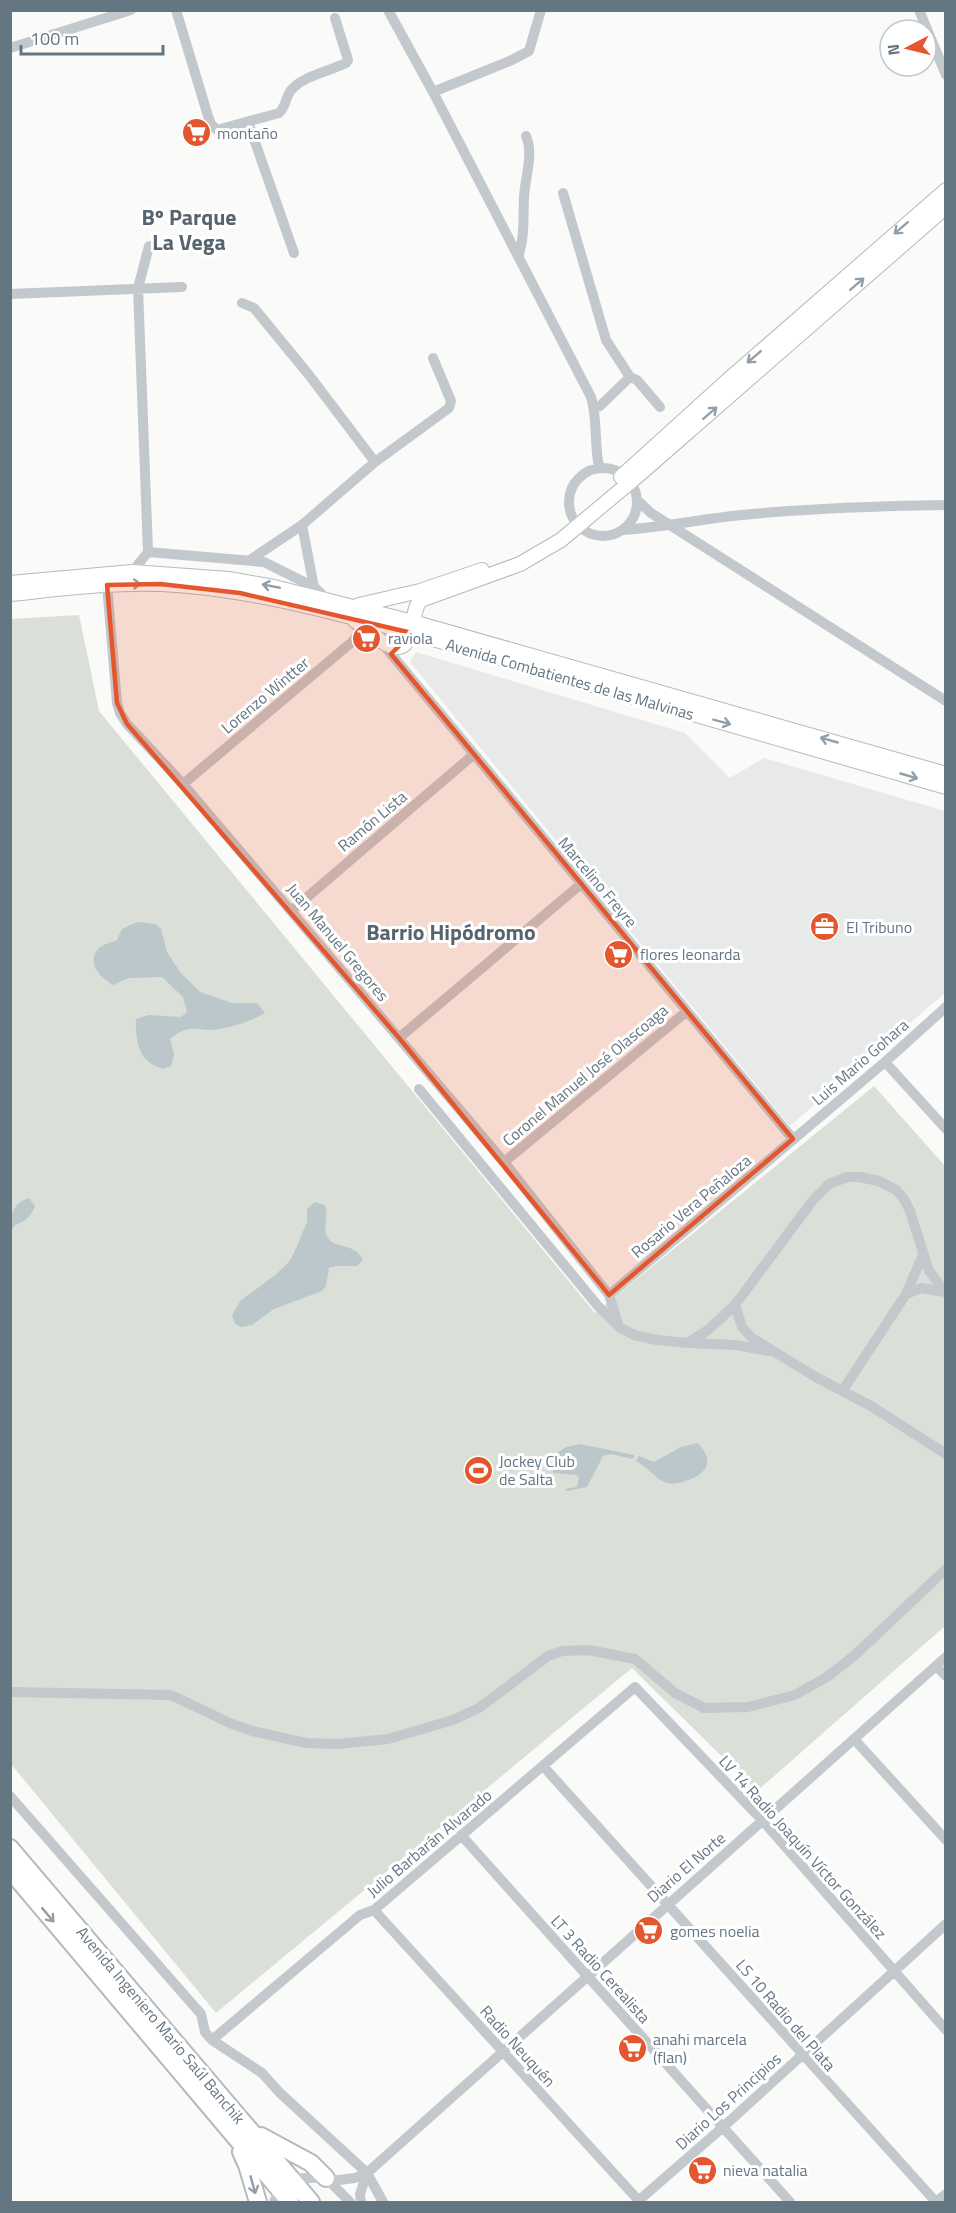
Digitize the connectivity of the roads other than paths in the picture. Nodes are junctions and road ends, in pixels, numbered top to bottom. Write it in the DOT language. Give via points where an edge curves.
graph roads {
  1 [pos="131,10"];
  2 [pos="176,10"];
  3 [pos="390,10"];
  4 [pos="542,10"];
  5 [pos="919,10"];
  6 [pos="335,18"];
  7 [pos="10,48"];
  8 [pos="945,75"];
  9 [pos="433,92"];
  10 [pos="248,122"];
  11 [pos="526,136"];
  12 [pos="945,190"];
  13 [pos="563,193"];
  14 [pos="945,207"];
  15 [pos="149,246"];
  16 [pos="294,253"];
  17 [pos="518,257"];
  18 [pos="182,287"];
  19 [pos="138,288"];
  20 [pos="10,294"];
  21 [pos="242,303"];
  22 [pos="433,358"];
  23 [pos="630,377"];
  24 [pos="660,407"];
  25 [pos="594,408"];
  26 [pos="375,462"];
  27 [pos="599,467"];
  28 [pos="628,478"];
  29 [pos="637,500"];
  30 [pos="945,505"];
  31 [pos="575,523"];
  32 [pos="302,525"];
  33 [pos="670,525"];
  34 [pos="623,530"];
  35 [pos="148,552"];
  36 [pos="250,560"];
  37 [pos="132,572"];
  38 [pos="10,583"];
  39 [pos="107,585"];
  40 [pos="314,587"];
  41 [pos="10,594"];
  42 [pos="328,599"];
  43 [pos="381,601"];
  44 [pos="348,610"];
  45 [pos="364,627"];
  46 [pos="411,632"];
  47 [pos="377,638"];
  48 [pos="404,670"];
  49 [pos="945,701"];
  50 [pos="473,755"];
  51 [pos="945,774"];
  52 [pos="183,784"];
  53 [pos="945,787"];
  54 [pos="581,884"];
  55 [pos="291,911"];
  56 [pos="945,1007"];
  57 [pos="686,1011"];
  58 [pos="399,1038"];
  59 [pos="885,1062"];
  60 [pos="419,1089"];
  61 [pos="945,1128"];
  62 [pos="793,1139"];
  63 [pos="504,1162"];
  64 [pos="923,1255"];
  65 [pos="945,1293"];
  66 [pos="906,1294"];
  67 [pos="609,1295"];
  68 [pos="735,1305"];
  69 [pos="619,1327"];
  70 [pos="688,1343"];
  71 [pos="777,1353"];
  72 [pos="843,1390"];
  73 [pos="945,1454"];
  74 [pos="945,1569"];
  75 [pos="945,1657"];
  76 [pos="936,1666"];
  77 [pos="945,1676"];
  78 [pos="635,1687"];
  79 [pos="10,1692"];
  80 [pos="854,1739"];
  81 [pos="543,1766"];
  82 [pos="10,1796"];
  83 [pos="762,1820"];
  84 [pos="462,1835"];
  85 [pos="945,1840"];
  86 [pos="10,1848"];
  87 [pos="10,1870"];
  88 [pos="668,1903"];
  89 [pos="374,1910"];
  90 [pos="945,1924"];
  91 [pos="893,1971"];
  92 [pos="587,1975"];
  93 [pos="945,2030"];
  94 [pos="212,2040"];
  95 [pos="503,2052"];
  96 [pos="801,2055"];
  97 [pos="238,2127"];
  98 [pos="722,2128"];
  99 [pos="367,2173"];
  100 [pos="328,2179"];
  101 [pos="284,2194"];
  102 [pos="945,2194"];
  103 [pos="258,2202"];
  104 [pos="311,2202"];
  105 [pos="350,2202"];
  106 [pos="362,2202"];
  107 [pos="383,2202"];
  108 [pos="639,2202"];
  109 [pos="790,2202"];
  110 [pos="936,2202"];
  1 -- 7 [label="street"];
  2 -- 10 [label="street" via="211,124 217,130"];
  3 -- 9 [label="street"];
  4 -- 9 [label="street" via="529,51"];
  5 -- 8 [label="street"];
  6 -- 10 [label="street" via="348,60 293,88 279,113"];
  9 -- 17 [label="street"];
  10 -- 16 [label="street"];
  11 -- 17 [label="street" via="530,149 524,232"];
  12 -- 28 [label="main road, one-way" via="727,381"];
  13 -- 23 [label="street" via="606,340"];
  28 -- 14 [label="main road, one-way"];
  15 -- 19 [label="street"];
  17 -- 25 [label="street"];
  18 -- 19 [label="street"];
  19 -- 20 [label="street"];
  19 -- 35 [label="street"];
  21 -- 26 [label="street" via="254,308"];
  22 -- 26 [label="street" via="451,401 449,408"];
  23 -- 24 [label="street"];
  23 -- 25 [label="street"];
  25 -- 27 [label="street"];
  26 -- 32 [label="street"];
  27 -- 28 [label="street" via="617,470"];
  27 -- 31 [label="street" via="588,470 572,486 568,497"];
  28 -- 29 [label="street"];
  28 -- 31 [label="main road"];
  29 -- 33 [label="street"];
  29 -- 34 [label="street" via="631,522"];
  30 -- 33 [label="street" via="745,514"];
  31 -- 34 [label="street" via="595,536 605,537"];
  31 -- 43 [label="main road" via="515,557"];
  31 -- 46 [label="main road" via="561,540 520,564 421,600 416,604"];
  32 -- 36 [label="street"];
  32 -- 40 [label="street"];
  33 -- 34 [label="street"];
  33 -- 49 [label="street"];
  35 -- 36 [label="street"];
  35 -- 37 [label="street"];
  36 -- 40 [label="street" via="264,562"];
  37 -- 38 [label="main road, Avenida Combatientes de las Malvinas"];
  42 -- 37 [label="main road, Avenida Combatientes de las Malvinas, one-way" via="229,579"];
  39 -- 41 [label="main road, Avenida Combatientes de las Malvinas"];
  39 -- 44 [label="main road, Avenida Combatientes de las Malvinas, one-way" via="208,588"];
  39 -- 52 [label="street, Juan Manuel Gregores" via="120,713"];
  40 -- 42 [label="street"];
  42 -- 44 [label="main road, Avenida Combatientes de las Malvinas"];
  43 -- 44 [label="main road"];
  43 -- 46 [label="main road" via="409,609"];
  44 -- 45 [label="main road"];
  44 -- 46 [label="main road, Avenida Combatientes de las Malvinas"];
  45 -- 47 [label="main road"];
  45 -- 52 [label="street, Lorenzo Wintter" via="352,642"];
  46 -- 47 [label="main road" via="401,646"];
  46 -- 48 [label="street" via="403,652"];
  51 -- 46 [label="main road, Avenida Combatientes de las Malvinas, one-way"];
  46 -- 53 [label="main road, Avenida Combatientes de las Malvinas, one-way"];
  47 -- 48 [label="street, Marcelino Freyre"];
  48 -- 50 [label="street, Marcelino Freyre"];
  50 -- 54 [label="street, Marcelino Freyre"];
  50 -- 55 [label="street, Ramón Lista"];
  52 -- 55 [label="street, Juan Manuel Gregores"];
  54 -- 57 [label="street, Marcelino Freyre"];
  54 -- 58 [label="street"];
  55 -- 58 [label="street, Juan Manuel Gregores"];
  56 -- 59 [label="street, Luis Mario Gohara"];
  57 -- 62 [label="street, Marcelino Freyre"];
  57 -- 63 [label="street, Coronel Manuel José Olascoaga"];
  58 -- 63 [label="street, Juan Manuel Gregores"];
  59 -- 61 [label="street"];
  59 -- 62 [label="street, Luis Mario Gohara"];
  60 -- 69 [label="street"];
  62 -- 67 [label="street, Rosario Vera Peñaloza"];
  63 -- 67 [label="street, Juan Manuel Gregores"];
  64 -- 65 [label="street"];
  64 -- 66 [label="street"];
  64 -- 68 [label="street" via="910,1211 896,1190 879,1181 847,1177 830,1184 813,1200"];
  65 -- 66 [label="street" via="921,1287"];
  66 -- 72 [label="street"];
  67 -- 69 [label="street"];
  68 -- 70 [label="street"];
  68 -- 71 [label="street" via="746,1332"];
  69 -- 70 [label="street" via="634,1335"];
  70 -- 71 [label="street" via="736,1345"];
  71 -- 72 [label="street"];
  72 -- 73 [label="street"];
  74 -- 79 [label="street" via="827,1677 795,1695 748,1707 704,1708 675,1693 635,1659 588,1650 548,1656 479,1708 453,1720 387,1738 337,1744 306,1743 252,1731 171,1695"];
  75 -- 76 [label="street, Diario El Norte"];
  76 -- 77 [label="street"];
  76 -- 80 [label="street, Diario El Norte"];
  78 -- 81 [label="street, Julio Barbarán Alvarado"];
  78 -- 83 [label="street, LV 14 Radio Joaquín Víctor González"];
  80 -- 83 [label="street, Diario El Norte"];
  80 -- 85 [label="street"];
  81 -- 84 [label="street, Julio Barbarán Alvarado"];
  81 -- 88 [label="street, LS 10 Radio del Plata"];
  82 -- 94 [label="street" via="201,2014 205,2032"];
  83 -- 88 [label="street, Diario El Norte"];
  83 -- 91 [label="street, LV 14 Radio Joaquín Víctor González"];
  84 -- 89 [label="street, Julio Barbarán Alvarado"];
  84 -- 92 [label="street, LT 3 Radio Cerealista"];
  86 -- 97 [label="highway, Avenida Ingeniero Mario Saúl Banchik"];
  87 -- 97 [label="highway, Avenida Ingeniero Mario Saúl Banchik, one-way"];
  88 -- 92 [label="street, Diario El Norte"];
  88 -- 96 [label="street, LS 10 Radio del Plata"];
  89 -- 94 [label="street, Julio Barbarán Alvarado" via="360,1915"];
  89 -- 95 [label="street, Radio Neuquén"];
  90 -- 91 [label="street, Diario Los Principios"];
  91 -- 93 [label="street, LV 14 Radio Joaquín Víctor González"];
  91 -- 96 [label="street, Diario Los Principios"];
  92 -- 95 [label="street, Diario El Norte"];
  92 -- 98 [label="street, LT 3 Radio Cerealista"];
  94 -- 99 [label="street" via="262,2073"];
  95 -- 99 [label="street, Diario El Norte"];
  95 -- 108 [label="street, Radio Neuquén"];
  96 -- 98 [label="street, Diario Los Principios"];
  96 -- 110 [label="street, LS 10 Radio del Plata"];
  97 -- 100 [label="highway" via="311,2163"];
  97 -- 101 [label="highway, Avenida Ingeniero Mario Saúl Banchik"];
  97 -- 103 [label="highway, one-way"];
  98 -- 108 [label="street, Diario Los Principios"];
  98 -- 109 [label="street, LT 3 Radio Cerealista"];
  99 -- 100 [label="street" via="355,2178"];
  99 -- 106 [label="street" via="360,2194"];
  99 -- 107 [label="street"];
  100 -- 101 [label="street" via="305,2177"];
  100 -- 105 [label="street"];
  101 -- 104 [label="highway, Avenida Ingeniero Mario Saúl Banchik"];
  102 -- 110 [label="street"];
}
